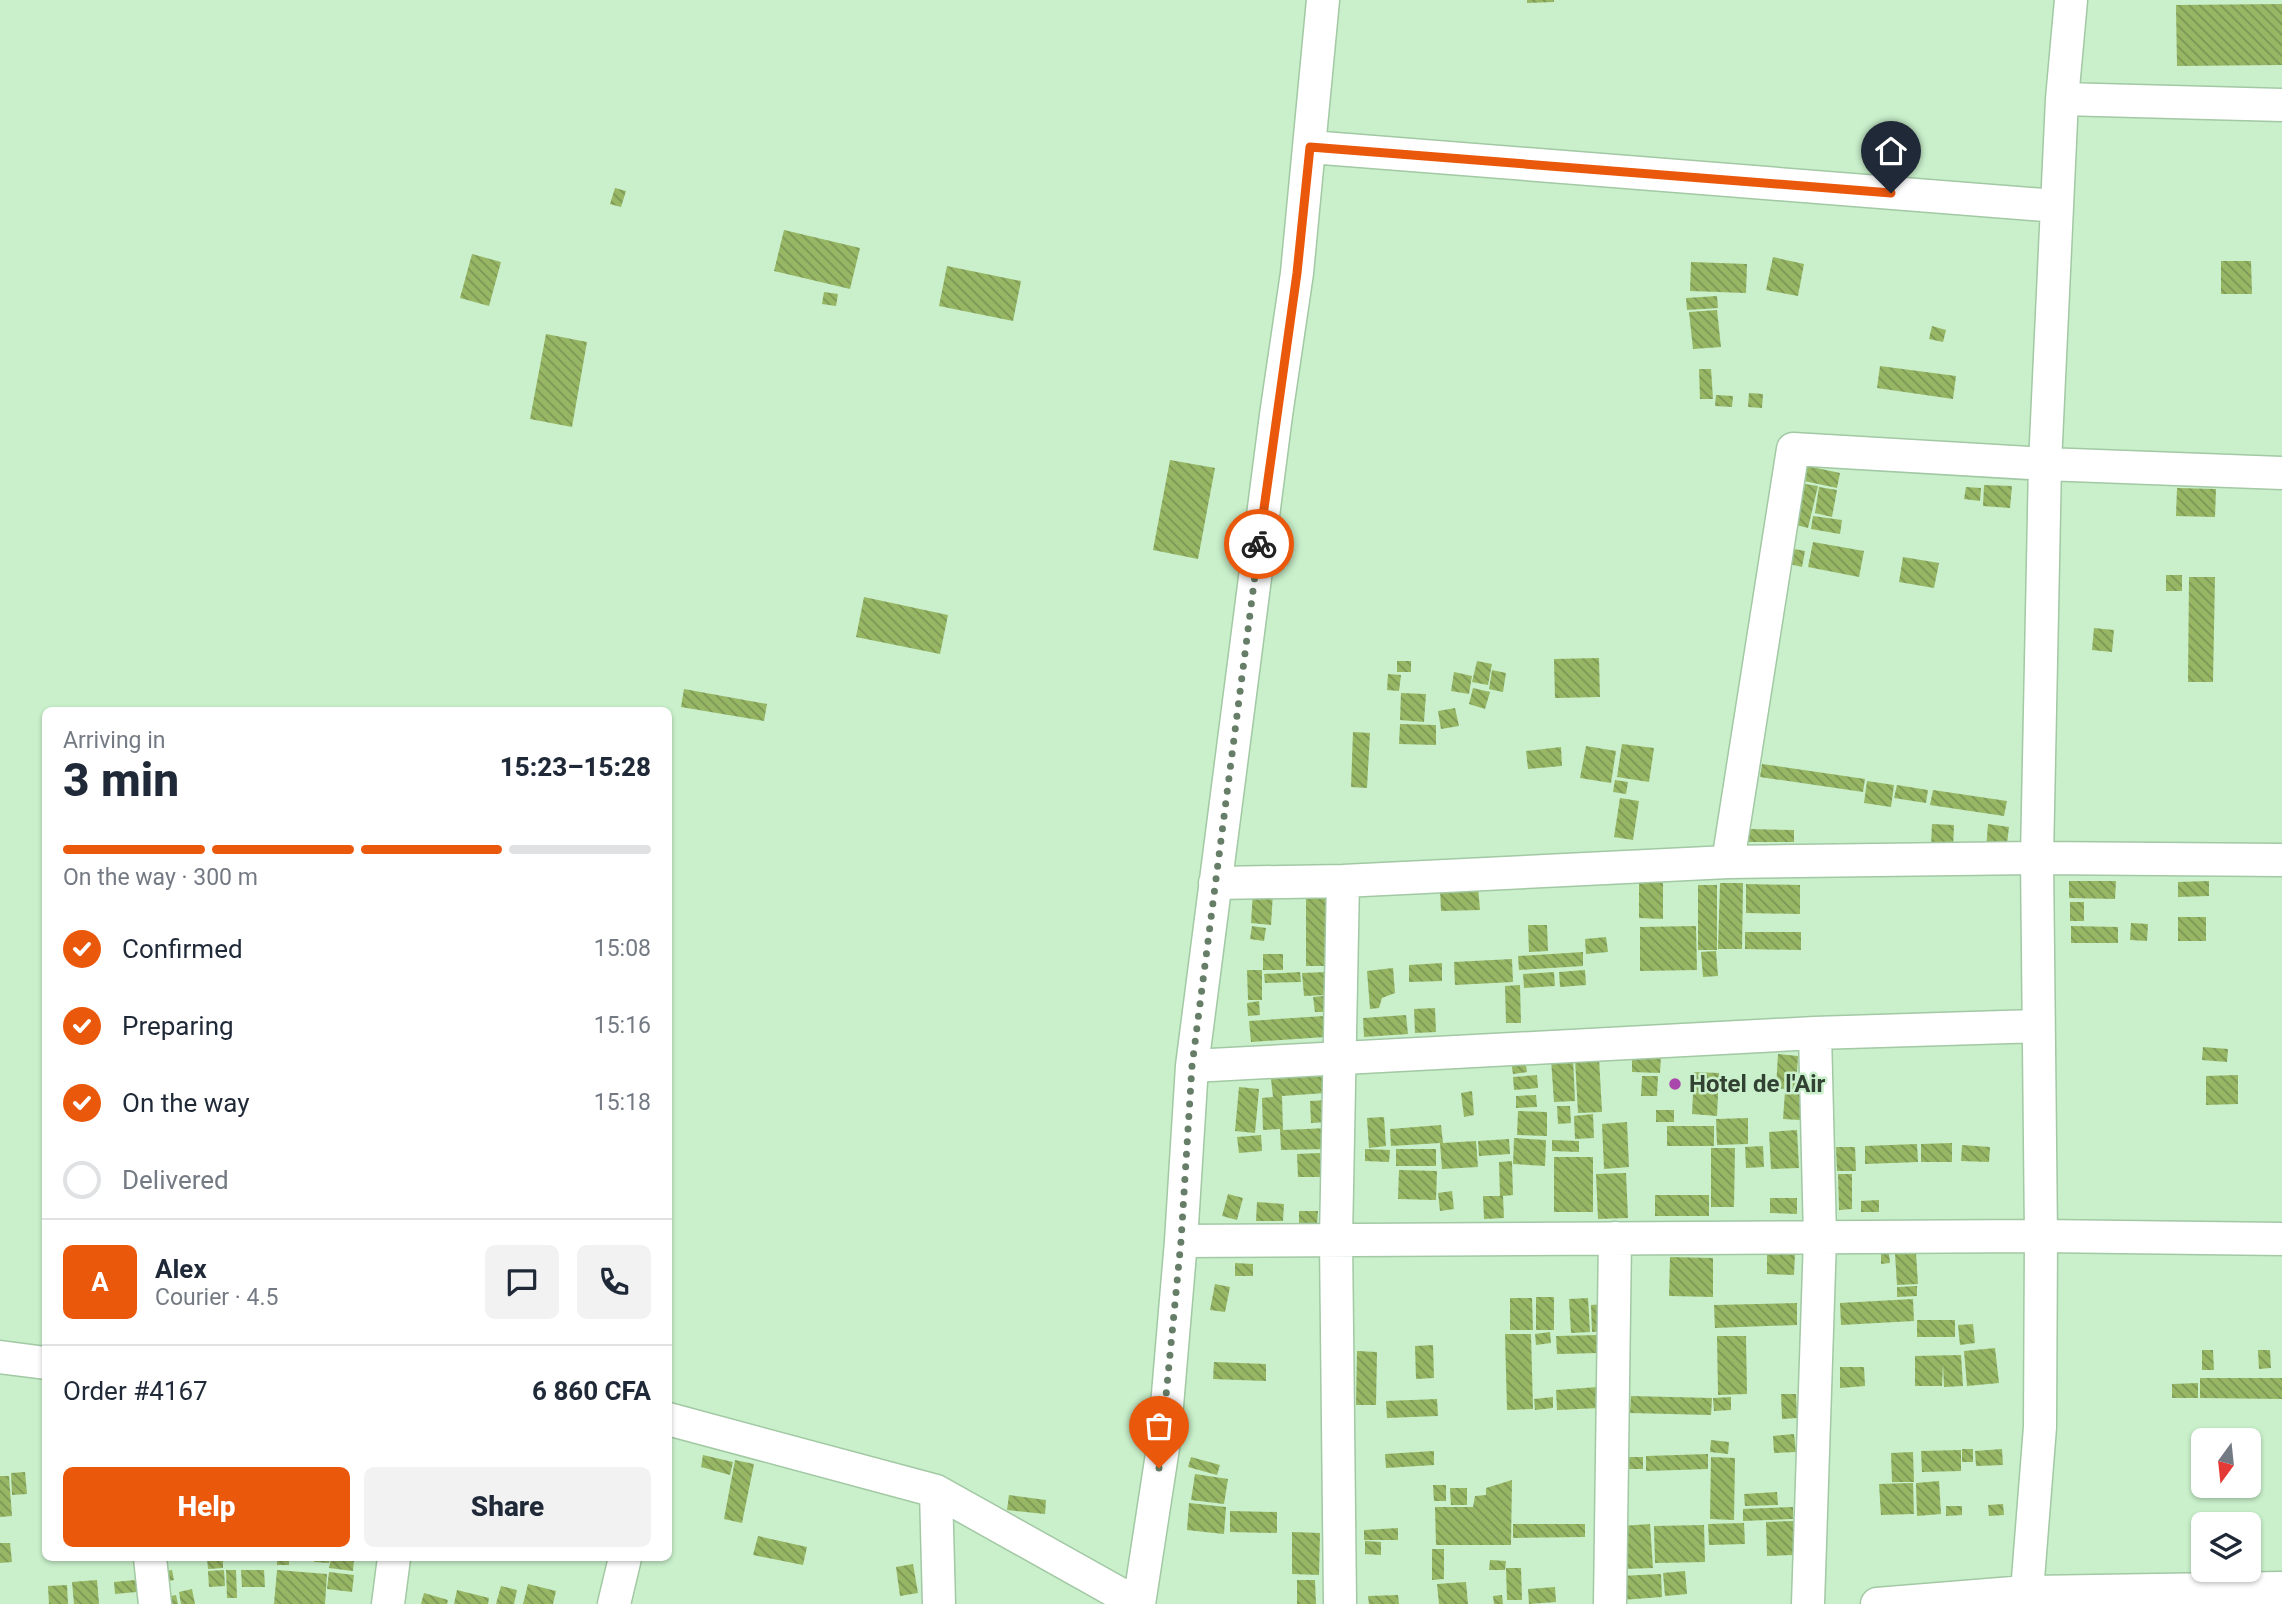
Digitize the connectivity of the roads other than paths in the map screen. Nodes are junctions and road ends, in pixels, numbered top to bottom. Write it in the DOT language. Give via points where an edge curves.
graph roads {
  1 [pos="1323,0"];
  2 [pos="2071,0"];
  3 [pos="2062,99"];
  4 [pos="2282,105"];
  5 [pos="1310,147"];
  6 [pos="2057,206"];
  7 [pos="2045,464"];
  8 [pos="2282,473"];
  9 [pos="2038,858"];
  10 [pos="2282,860"];
  11 [pos="1728,862"];
  12 [pos="1343,881"];
  13 [pos="1215,883"];
  14 [pos="2038,1026"];
  15 [pos="1815,1033"];
  16 [pos="1340,1057"];
  17 [pos="1192,1066"];
  18 [pos="2041,1236"];
  19 [pos="1336,1238"];
  20 [pos="1615,1238"];
  21 [pos="1820,1238"];
  22 [pos="2282,1239"];
  23 [pos="1181,1241"];
  24 [pos="0,1357"];
  25 [pos="42,1362"];
  26 [pos="672,1420"];
  27 [pos="936,1490"];
  28 [pos="150,1561"];
  29 [pos="394,1561"];
  30 [pos="624,1561"];
  31 [pos="2282,1588"];
  32 [pos="2025,1598"];
  33 [pos="155,1604"];
  34 [pos="388,1604"];
  35 [pos="614,1604"];
  36 [pos="939,1604"];
  37 [pos="1138,1604"];
  38 [pos="1340,1604"];
  39 [pos="1610,1604"];
  40 [pos="1808,1604"];
  41 [pos="1877,1604"];
  1 -- 5 [label="street"];
  2 -- 3 [label="street"];
  3 -- 4 [label="street"];
  3 -- 6 [label="street"];
  5 -- 6 [label="street"];
  5 -- 13 [label="street"];
  6 -- 7 [label="street"];
  7 -- 8 [label="street"];
  7 -- 9 [label="street"];
  7 -- 11 [label="street" via="1793,450"];
  9 -- 10 [label="street"];
  9 -- 11 [label="street"];
  9 -- 14 [label="street"];
  11 -- 12 [label="street"];
  12 -- 13 [label="street"];
  12 -- 16 [label="street"];
  13 -- 17 [label="street"];
  14 -- 15 [label="street"];
  14 -- 18 [label="street"];
  15 -- 16 [label="street"];
  15 -- 21 [label="street"];
  16 -- 17 [label="street"];
  16 -- 19 [label="street"];
  17 -- 23 [label="street"];
  18 -- 21 [label="street"];
  18 -- 22 [label="street"];
  18 -- 32 [label="street" via="2040,1427"];
  19 -- 20 [label="street"];
  19 -- 23 [label="street"];
  19 -- 38 [label="street"];
  20 -- 21 [label="street"];
  20 -- 39 [label="street"];
  21 -- 40 [label="street"];
  23 -- 37 [label="street" via="1164,1441"];
  24 -- 25 [label="street"];
  26 -- 27 [label="street"];
  27 -- 36 [label="street"];
  27 -- 37 [label="street"];
  28 -- 33 [label="street"];
  29 -- 34 [label="street"];
  30 -- 35 [label="street"];
  31 -- 32 [label="street"];
  32 -- 41 [label="street"];
}
